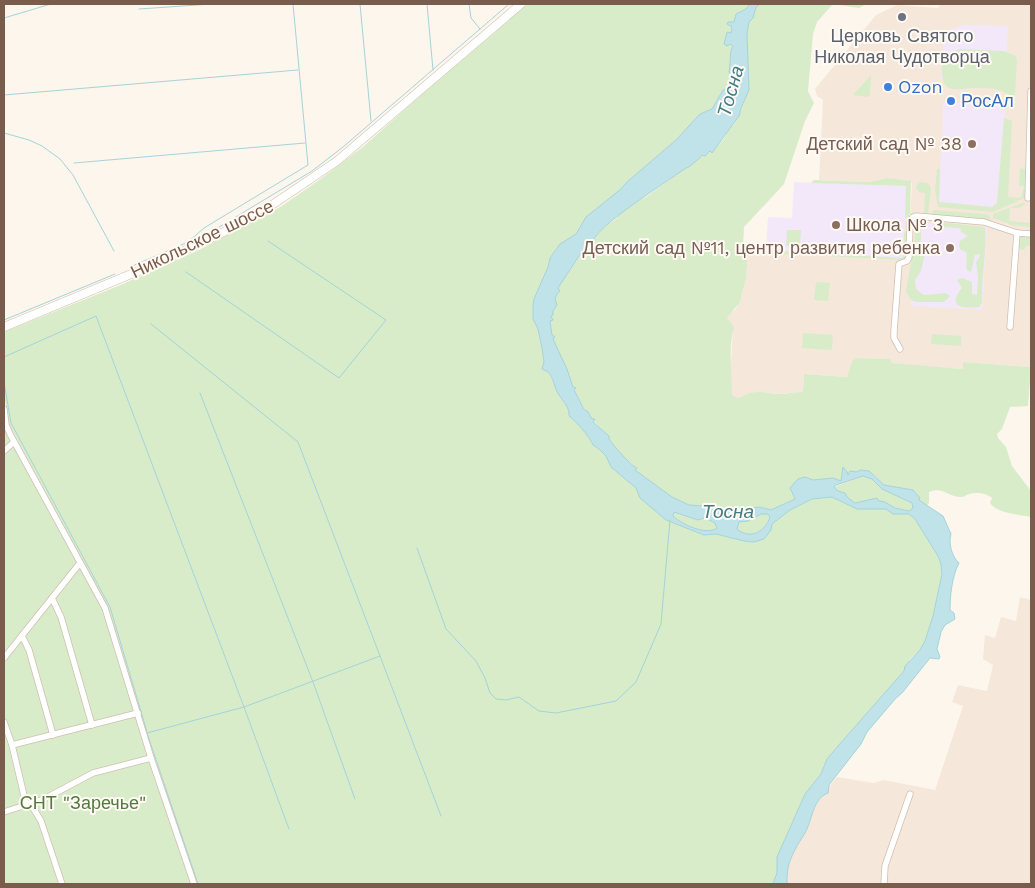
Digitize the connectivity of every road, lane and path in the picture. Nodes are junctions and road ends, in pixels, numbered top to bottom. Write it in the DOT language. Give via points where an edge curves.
graph roads {
  1 [pos="520,4"];
  2 [pos="1031,91"];
  3 [pos="1028,198"];
  4 [pos="1017,233"];
  5 [pos="1031,234"];
  6 [pos="4,327"];
  7 [pos="1010,327"];
  8 [pos="900,349"];
  9 [pos="4,409"];
  10 [pos="14,442"];
  11 [pos="4,451"];
  12 [pos="80,563"];
  13 [pos="52,598"];
  14 [pos="22,636"];
  15 [pos="4,658"];
  16 [pos="138,712"];
  17 [pos="4,722"];
  18 [pos="92,725"];
  19 [pos="53,735"];
  20 [pos="12,745"];
  21 [pos="151,758"];
  22 [pos="910,794"];
  23 [pos="28,804"];
  24 [pos="4,812"];
  25 [pos="62,884"];
  26 [pos="194,884"];
  27 [pos="884,884"];
  1 -- 6 [label="main road, Никольское шоссе" via="337,160 272,205 160,262"];
  2 -- 3 [label="street"];
  4 -- 5 [label="street"];
  4 -- 7 [label="street"];
  4 -- 8 [label="street" via="984,222 912,217 909,256 907,261 899,264 894,338"];
  9 -- 10 [label="street" via="6,425"];
  10 -- 11 [label="street"];
  10 -- 12 [label="street"];
  12 -- 13 [label="street"];
  12 -- 16 [label="street" via="105,608"];
  13 -- 14 [label="street"];
  13 -- 18 [label="street" via="61,617"];
  14 -- 15 [label="street"];
  14 -- 19 [label="street"];
  16 -- 18 [label="street"];
  16 -- 21 [label="street"];
  17 -- 20 [label="street"];
  18 -- 19 [label="street"];
  19 -- 20 [label="street"];
  20 -- 23 [label="street"];
  21 -- 23 [label="street" via="94,773"];
  21 -- 26 [label="street"];
  22 -- 27 [label="street" via="885,866"];
  23 -- 24 [label="street"];
  23 -- 25 [label="street" via="41,821"];
}
